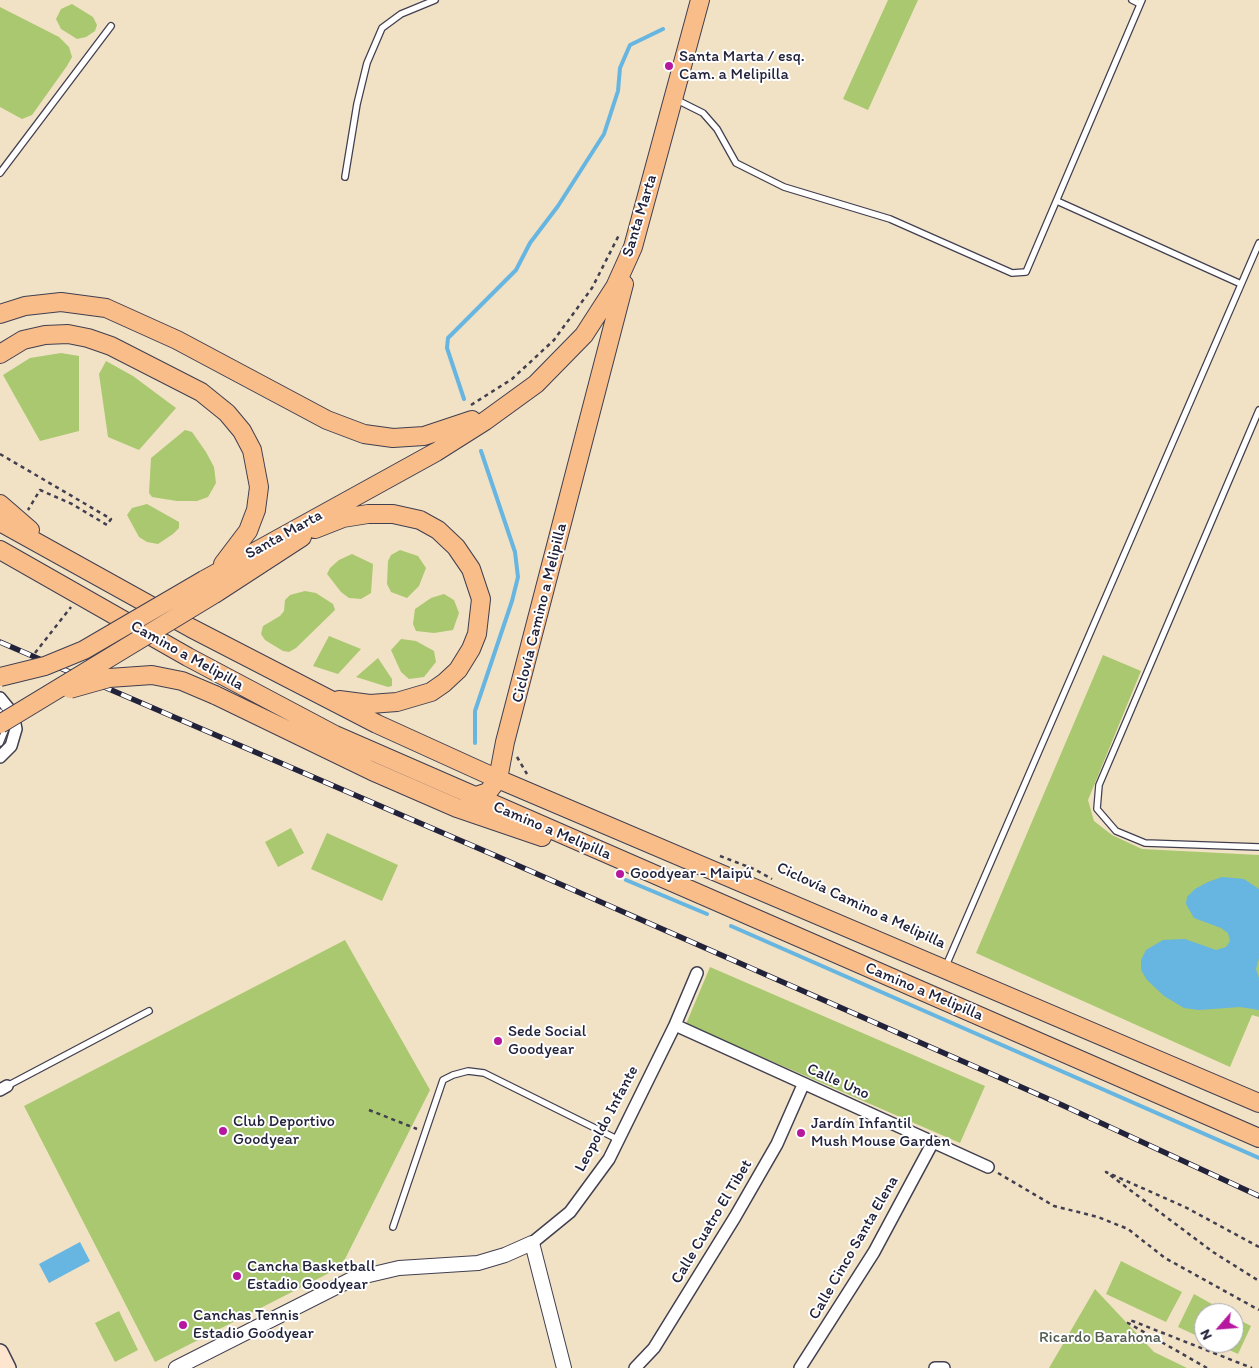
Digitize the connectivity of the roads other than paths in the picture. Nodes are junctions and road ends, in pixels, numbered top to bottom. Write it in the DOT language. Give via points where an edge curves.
graph roads {
  1 [pos="435,0"];
  2 [pos="1132,0"];
  3 [pos="698,1"];
  4 [pos="1141,2"];
  5 [pos="111,26"];
  6 [pos="673,98"];
  7 [pos="0,173"];
  8 [pos="345,177"];
  9 [pos="1057,201"];
  10 [pos="635,240"];
  11 [pos="1259,243"];
  12 [pos="1241,284"];
  13 [pos="0,314"];
  14 [pos="0,354"];
  15 [pos="516,399"];
  16 [pos="1259,410"];
  17 [pos="364,491"];
  18 [pos="0,504"];
  19 [pos="0,522"];
  20 [pos="315,529"];
  21 [pos="0,550"];
  22 [pos="58,555"];
  23 [pos="4,566"];
  24 [pos="49,578"];
  25 [pos="210,586"];
  26 [pos="0,677"];
  27 [pos="314,694"];
  28 [pos="0,698"];
  29 [pos="32,704"];
  30 [pos="0,712"];
  31 [pos="0,724"];
  32 [pos="0,743"];
  33 [pos="0,757"];
  34 [pos="498,779"];
  35 [pos="473,797"];
  36 [pos="587,847"];
  37 [pos="1259,847"];
  38 [pos="944,970"];
  39 [pos="697,973"];
  40 [pos="149,1011"];
  41 [pos="675,1025"];
  42 [pos="803,1085"];
  43 [pos="4,1088"];
  44 [pos="1259,1104"];
  45 [pos="1259,1138"];
  46 [pos="619,1140"];
  47 [pos="933,1142"];
  48 [pos="988,1167"];
  49 [pos="393,1227"];
  50 [pos="532,1243"];
  51 [pos="0,1352"];
  52 [pos="8,1368"];
  53 [pos="176,1368"];
  54 [pos="564,1368"];
  55 [pos="635,1368"];
  56 [pos="800,1368"];
  57 [pos="934,1368"];
  58 [pos="944,1368"];
  1 -- 8 [label="lane" via="401,14 382,28 367,63"];
  2 -- 4 [label="lane"];
  3 -- 6 [label="main road, Santa Marta"];
  4 -- 9 [label="lane"];
  5 -- 7 [label="lane"];
  6 -- 9 [label="lane" via="703,113 717,129 736,163 784,187 890,219 1012,273 1026,272"];
  6 -- 10 [label="main road, Santa Marta"];
  9 -- 12 [label="lane"];
  10 -- 15 [label="main road, Santa Marta" via="606,302 584,335 557,365"];
  10 -- 34 [label="main road" via="507,733"];
  11 -- 12 [label="lane"];
  12 -- 38 [label="lane"];
  13 -- 15 [label="main road" via="25,306 61,302 106,308 176,340 327,420 364,434 408,438 437,433"];
  14 -- 25 [label="main road" via="23,340 45,335 68,334 88,338 111,346 201,392 227,413 252,450 259,499 253,521 242,541"];
  15 -- 17 [label="main road, Santa Marta" via="443,448"];
  16 -- 37 [label="lane" via="1099,785 1097,809 1116,831 1145,843"];
  17 -- 20 [label="main road, Santa Marta"];
  17 -- 25 [label="main road, Santa Marta"];
  18 -- 22 [label="main road"];
  19 -- 22 [label="main road, Camino a Melipilla"];
  20 -- 25 [label="main road, Santa Marta"];
  20 -- 27 [label="main road" via="343,518 382,513 406,516 429,525 444,534 463,555 477,584 481,609 478,634 465,660 451,677 431,692 397,702 370,704"];
  21 -- 24 [label="main road, Camino a Melipilla"];
  22 -- 27 [label="main road, Camino a Melipilla"];
  23 -- 24 [label="main road"];
  24 -- 35 [label="main road, Camino a Melipilla" via="299,717"];
  25 -- 26 [label="main road, bridge" via="84,650 45,666"];
  25 -- 29 [label="main road, bridge"];
  27 -- 34 [label="main road, Camino a Melipilla"];
  28 -- 33 [label="street" via="13,714 16,728 11,746"];
  29 -- 31 [label="main road, bridge"];
  29 -- 36 [label="main road, bridge" via="92,682 138,675 172,678 457,808 552,840"];
  30 -- 32 [label="lane" via="6,728"];
  34 -- 35 [label="main road" via="488,792"];
  34 -- 38 [label="main road, Camino a Melipilla"];
  35 -- 36 [label="main road, Camino a Melipilla"];
  36 -- 45 [label="main road, Camino a Melipilla"];
  38 -- 44 [label="main road, Camino a Melipilla"];
  39 -- 41 [label="street, Leopoldo Infante"];
  40 -- 43 [label="lane"];
  41 -- 42 [label="street, Calle Uno"];
  41 -- 46 [label="street, Leopoldo Infante"];
  42 -- 47 [label="street, Calle Uno"];
  42 -- 55 [label="street, Calle Cuatro El Tibet" via="777,1144 735,1217 654,1348"];
  46 -- 49 [label="lane" via="484,1073 468,1071 443,1080"];
  46 -- 50 [label="street, Leopoldo Infante" via="581,1200 558,1224"];
  47 -- 48 [label="street, Calle Uno"];
  47 -- 56 [label="street, Calle Cinco Santa Elena" via="874,1252"];
  50 -- 53 [label="street, Leopoldo Infante" via="478,1263 399,1268 352,1279"];
  50 -- 54 [label="street"];
  51 -- 52 [label="main road"];
  57 -- 58 [label="street"];
}
